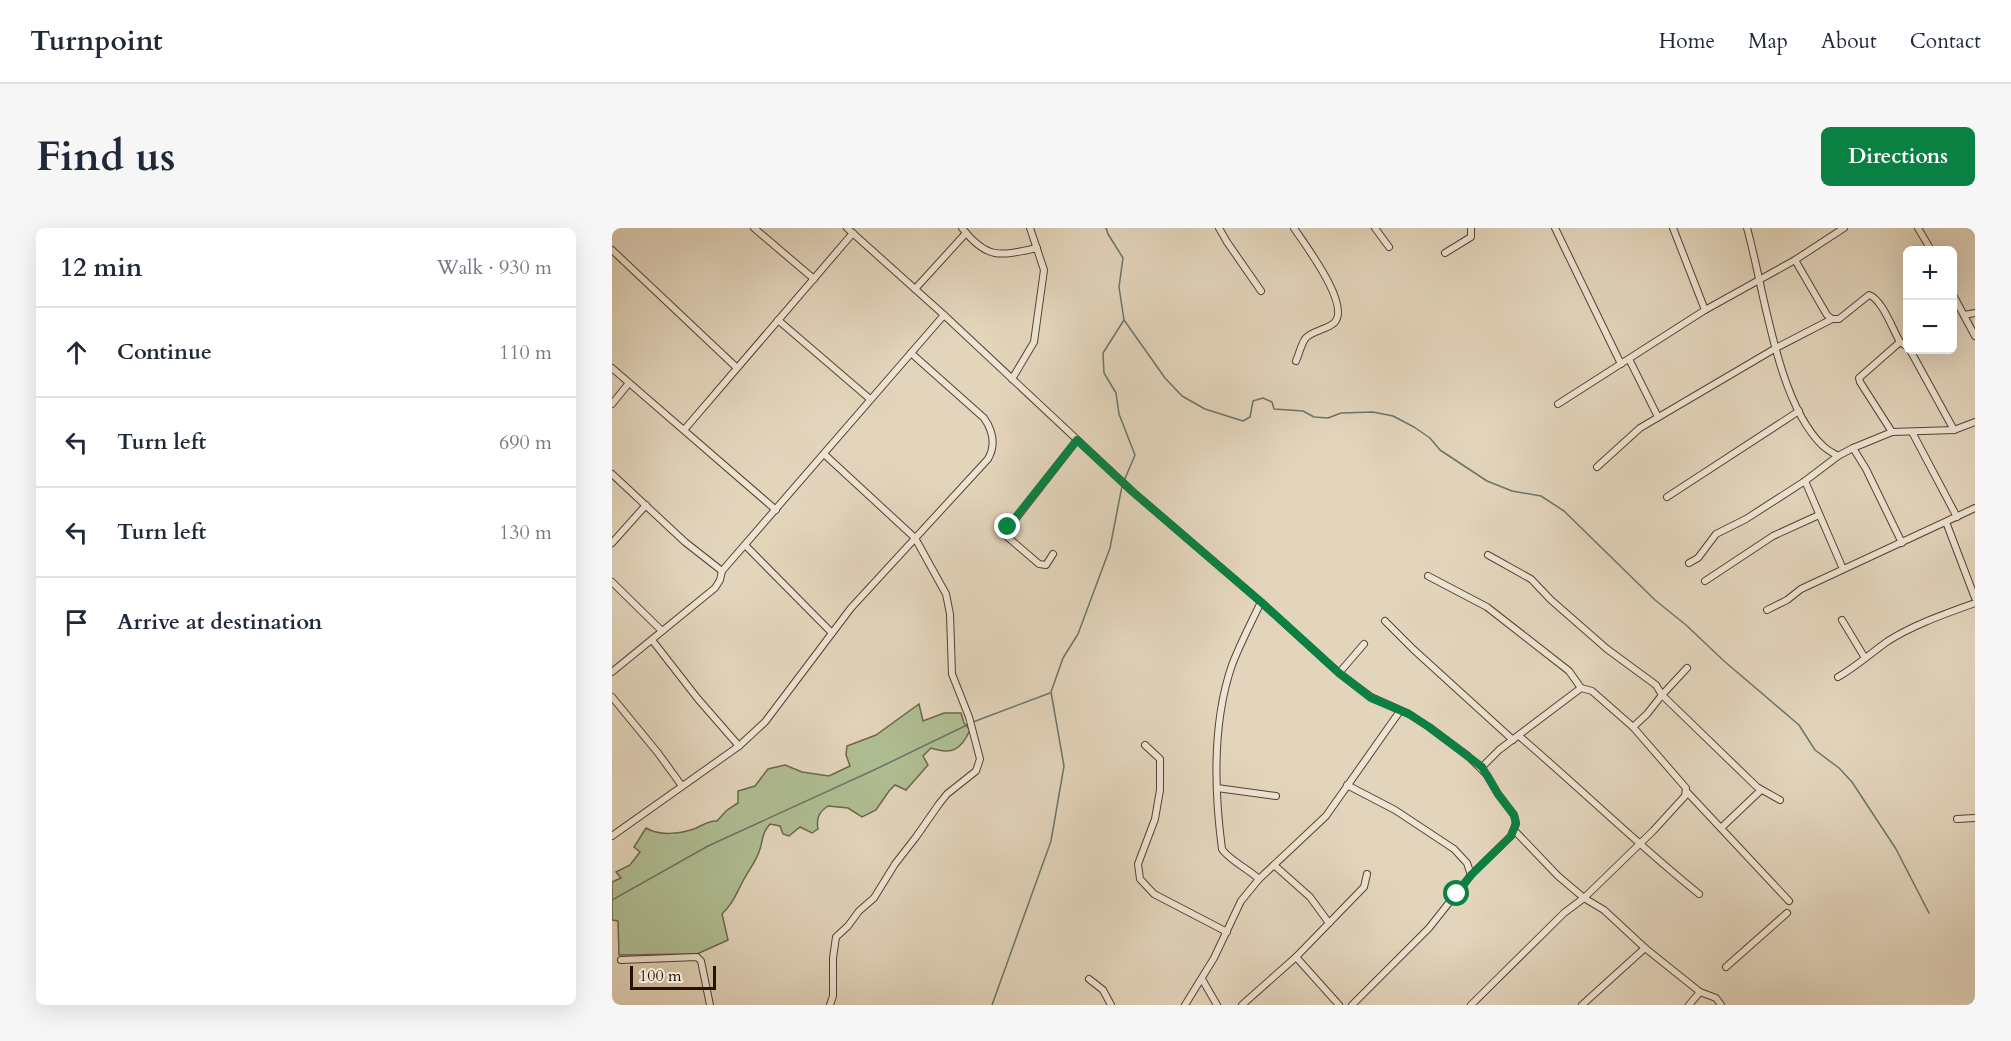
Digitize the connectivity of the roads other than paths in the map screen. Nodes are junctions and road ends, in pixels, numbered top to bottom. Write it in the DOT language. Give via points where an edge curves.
graph roads {
  1 [pos="754,228"];
  2 [pos="1030,228"];
  3 [pos="1220,228"];
  4 [pos="1294,228"];
  5 [pos="1375,228"];
  6 [pos="1471,228"];
  7 [pos="1555,228"];
  8 [pos="1673,228"];
  9 [pos="1747,228"];
  10 [pos="1844,228"];
  11 [pos="1918,228"];
  12 [pos="964,230"];
  13 [pos="850,231"];
  14 [pos="1928,246"];
  15 [pos="1389,247"];
  16 [pos="1036,248"];
  17 [pos="612,250"];
  18 [pos="1444,253"];
  19 [pos="1795,260"];
  20 [pos="814,279"];
  21 [pos="1760,279"];
  22 [pos="915,289"];
  23 [pos="1261,291"];
  24 [pos="1957,300"];
  25 [pos="1705,310"];
  26 [pos="1975,314"];
  27 [pos="944,315"];
  28 [pos="1964,315"];
  29 [pos="1832,319"];
  30 [pos="778,320"];
  31 [pos="1975,336"];
  32 [pos="1900,342"];
  33 [pos="1903,344"];
  34 [pos="1776,348"];
  35 [pos="911,352"];
  36 [pos="1912,354"];
  37 [pos="1629,359"];
  38 [pos="1296,361"];
  39 [pos="1621,364"];
  40 [pos="736,367"];
  41 [pos="612,368"];
  42 [pos="1012,379"];
  43 [pos="629,383"];
  44 [pos="870,399"];
  45 [pos="612,404"];
  46 [pos="1558,404"];
  47 [pos="1799,411"];
  48 [pos="1658,417"];
  49 [pos="1975,422"];
  50 [pos="684,430"];
  51 [pos="1954,430"];
  52 [pos="1892,432"];
  53 [pos="1912,432"];
  54 [pos="1077,440"];
  55 [pos="1853,448"];
  56 [pos="824,454"];
  57 [pos="1838,456"];
  58 [pos="1597,467"];
  59 [pos="612,474"];
  60 [pos="1805,481"];
  61 [pos="1667,497"];
  62 [pos="646,505"];
  63 [pos="1975,508"];
  64 [pos="776,510"];
  65 [pos="1820,514"];
  66 [pos="1957,517"];
  67 [pos="1946,522"];
  68 [pos="915,538"];
  69 [pos="612,543"];
  70 [pos="1902,543"];
  71 [pos="745,545"];
  72 [pos="1053,554"];
  73 [pos="1488,555"];
  74 [pos="1689,563"];
  75 [pos="1843,569"];
  76 [pos="722,571"];
  77 [pos="1428,576"];
  78 [pos="1705,581"];
  79 [pos="612,582"];
  80 [pos="1975,598"];
  81 [pos="1261,602"];
  82 [pos="1975,603"];
  83 [pos="1767,610"];
  84 [pos="1842,620"];
  85 [pos="1385,621"];
  86 [pos="662,631"];
  87 [pos="832,633"];
  88 [pos="652,640"];
  89 [pos="1364,644"];
  90 [pos="1865,658"];
  91 [pos="1687,668"];
  92 [pos="612,672"];
  93 [pos="1339,673"];
  94 [pos="1838,677"];
  95 [pos="1581,688"];
  96 [pos="1662,695"];
  97 [pos="612,697"];
  98 [pos="1400,711"];
  99 [pos="1633,727"];
  100 [pos="1516,738"];
  101 [pos="1145,745"];
  102 [pos="739,746"];
  103 [pos="1482,767"];
  104 [pos="1347,785"];
  105 [pos="682,786"];
  106 [pos="1217,789"];
  107 [pos="1761,790"];
  108 [pos="1687,792"];
  109 [pos="1276,796"];
  110 [pos="1779,800"];
  111 [pos="1975,818"];
  112 [pos="1957,819"];
  113 [pos="1721,828"];
  114 [pos="1514,830"];
  115 [pos="612,836"];
  116 [pos="1639,844"];
  117 [pos="1274,865"];
  118 [pos="1368,874"];
  119 [pos="1471,875"];
  120 [pos="1259,879"];
  121 [pos="1699,894"];
  122 [pos="1584,898"];
  123 [pos="1789,901"];
  124 [pos="1787,913"];
  125 [pos="1329,923"];
  126 [pos="1227,932"];
  127 [pos="1645,948"];
  128 [pos="1296,957"];
  129 [pos="621,960"];
  130 [pos="1726,966"];
  131 [pos="1089,979"];
  132 [pos="1202,979"];
  133 [pos="1700,992"];
  134 [pos="1109,1004"];
  135 [pos="710,1005"];
  136 [pos="830,1005"];
  137 [pos="1185,1005"];
  138 [pos="1217,1005"];
  139 [pos="1242,1005"];
  140 [pos="1339,1005"];
  141 [pos="1352,1005"];
  142 [pos="1471,1005"];
  143 [pos="1582,1005"];
  144 [pos="1689,1005"];
  145 [pos="1721,1005"];
  1 -- 20 [label="street"];
  2 -- 16 [label="street"];
  3 -- 23 [label="street"];
  4 -- 38 [label="street" via="1329,282 1339,313 1332,325 1305,339"];
  5 -- 15 [label="street"];
  6 -- 18 [label="street" via="1471,237"];
  7 -- 39 [label="street"];
  8 -- 25 [label="street"];
  9 -- 21 [label="street"];
  10 -- 19 [label="street"];
  11 -- 14 [label="street"];
  12 -- 16 [label="street" via="980,247 993,253"];
  12 -- 22 [label="street"];
  13 -- 20 [label="street"];
  13 -- 22 [label="street"];
  16 -- 42 [label="street" via="1044,270 1034,342"];
  17 -- 40 [label="street"];
  19 -- 21 [label="street"];
  19 -- 29 [label="street"];
  20 -- 30 [label="street"];
  21 -- 25 [label="street"];
  21 -- 34 [label="street"];
  22 -- 27 [label="street"];
  24 -- 28 [label="street"];
  25 -- 37 [label="street"];
  26 -- 28 [label="street"];
  27 -- 35 [label="street"];
  27 -- 42 [label="street"];
  28 -- 31 [label="street"];
  29 -- 32 [label="street" via="1839,319 1869,295 1874,297"];
  29 -- 34 [label="street"];
  30 -- 40 [label="street"];
  30 -- 44 [label="street"];
  32 -- 33 [label="street"];
  32 -- 52 [label="street" via="1859,378"];
  34 -- 47 [label="street"];
  34 -- 48 [label="street"];
  35 -- 44 [label="street"];
  35 -- 68 [label="street" via="984,418 991,428 993,442 988,459"];
  36 -- 51 [label="street"];
  37 -- 39 [label="street"];
  37 -- 48 [label="street"];
  39 -- 46 [label="street"];
  40 -- 50 [label="street"];
  41 -- 43 [label="street"];
  42 -- 54 [label="street"];
  43 -- 45 [label="street"];
  43 -- 50 [label="street"];
  44 -- 56 [label="street"];
  47 -- 57 [label="street" via="1824,447"];
  47 -- 61 [label="street"];
  48 -- 58 [label="street"];
  49 -- 51 [label="street"];
  50 -- 64 [label="street"];
  51 -- 53 [label="street"];
  52 -- 53 [label="street"];
  52 -- 55 [label="street"];
  53 -- 66 [label="street"];
  54 -- 72 [label="street" via="1004,534 1039,564 1046,565"];
  54 -- 81 [label="street"];
  55 -- 57 [label="street"];
  55 -- 70 [label="street"];
  56 -- 64 [label="street"];
  56 -- 68 [label="street"];
  57 -- 60 [label="street"];
  59 -- 62 [label="street"];
  60 -- 65 [label="street"];
  60 -- 74 [label="street" via="1716,534 1698,558"];
  62 -- 69 [label="street"];
  62 -- 76 [label="street"];
  63 -- 66 [label="street"];
  64 -- 71 [label="street"];
  65 -- 75 [label="street"];
  65 -- 78 [label="street" via="1773,536"];
  66 -- 67 [label="street"];
  67 -- 70 [label="street"];
  67 -- 80 [label="street"];
  68 -- 87 [label="street"];
  68 -- 136 [label="street" via="946,594 952,674 969,717 979,765 972,776 942,799 874,898 836,937"];
  70 -- 75 [label="street"];
  71 -- 76 [label="street"];
  71 -- 87 [label="street"];
  73 -- 96 [label="street" via="1531,579 1607,649 1656,685"];
  75 -- 83 [label="street"];
  76 -- 86 [label="street" via="715,588"];
  77 -- 95 [label="street" via="1487,607 1569,671"];
  79 -- 86 [label="street"];
  81 -- 93 [label="street"];
  81 -- 106 [label="street" via="1231,667 1219,727"];
  82 -- 90 [label="street" via="1909,629"];
  84 -- 90 [label="street"];
  85 -- 100 [label="street"];
  86 -- 88 [label="street"];
  87 -- 102 [label="street" via="765,722"];
  88 -- 92 [label="street"];
  88 -- 102 [label="street"];
  89 -- 93 [label="street"];
  90 -- 94 [label="street"];
  91 -- 96 [label="street"];
  93 -- 98 [label="street" via="1371,698"];
  95 -- 99 [label="street" via="1592,691"];
  95 -- 100 [label="street"];
  96 -- 99 [label="street"];
  96 -- 107 [label="street"];
  97 -- 105 [label="street"];
  98 -- 103 [label="street" via="1429,727"];
  98 -- 104 [label="street"];
  99 -- 108 [label="street"];
  100 -- 103 [label="street"];
  100 -- 116 [label="street" via="1582,790"];
  101 -- 126 [label="street" via="1160,759 1160,790 1155,819 1138,864 1140,879 1154,894"];
  102 -- 105 [label="street"];
  103 -- 114 [label="street" via="1514,815"];
  104 -- 117 [label="street" via="1326,816"];
  104 -- 119 [label="street" via="1395,810 1454,849 1467,863"];
  105 -- 115 [label="street"];
  106 -- 109 [label="street"];
  106 -- 120 [label="street" via="1222,849"];
  107 -- 110 [label="street"];
  107 -- 113 [label="street"];
  108 -- 113 [label="street"];
  108 -- 116 [label="street"];
  111 -- 112 [label="street"];
  113 -- 123 [label="street"];
  114 -- 119 [label="street"];
  114 -- 122 [label="street"];
  116 -- 121 [label="street"];
  116 -- 122 [label="street"];
  117 -- 120 [label="street"];
  117 -- 125 [label="street" via="1310,897"];
  118 -- 125 [label="street" via="1364,887"];
  119 -- 141 [label="street" via="1429,928"];
  120 -- 126 [label="street" via="1241,901"];
  122 -- 127 [label="street" via="1604,910"];
  122 -- 142 [label="street"];
  124 -- 130 [label="street"];
  125 -- 128 [label="street"];
  126 -- 132 [label="street"];
  127 -- 133 [label="street"];
  127 -- 143 [label="street"];
  128 -- 139 [label="street"];
  128 -- 140 [label="street"];
  129 -- 135 [label="street" via="697,957"];
  131 -- 134 [label="street" via="1103,990"];
  132 -- 137 [label="street"];
  132 -- 138 [label="street"];
  133 -- 144 [label="street"];
  133 -- 145 [label="street" via="1716,998"];
}
